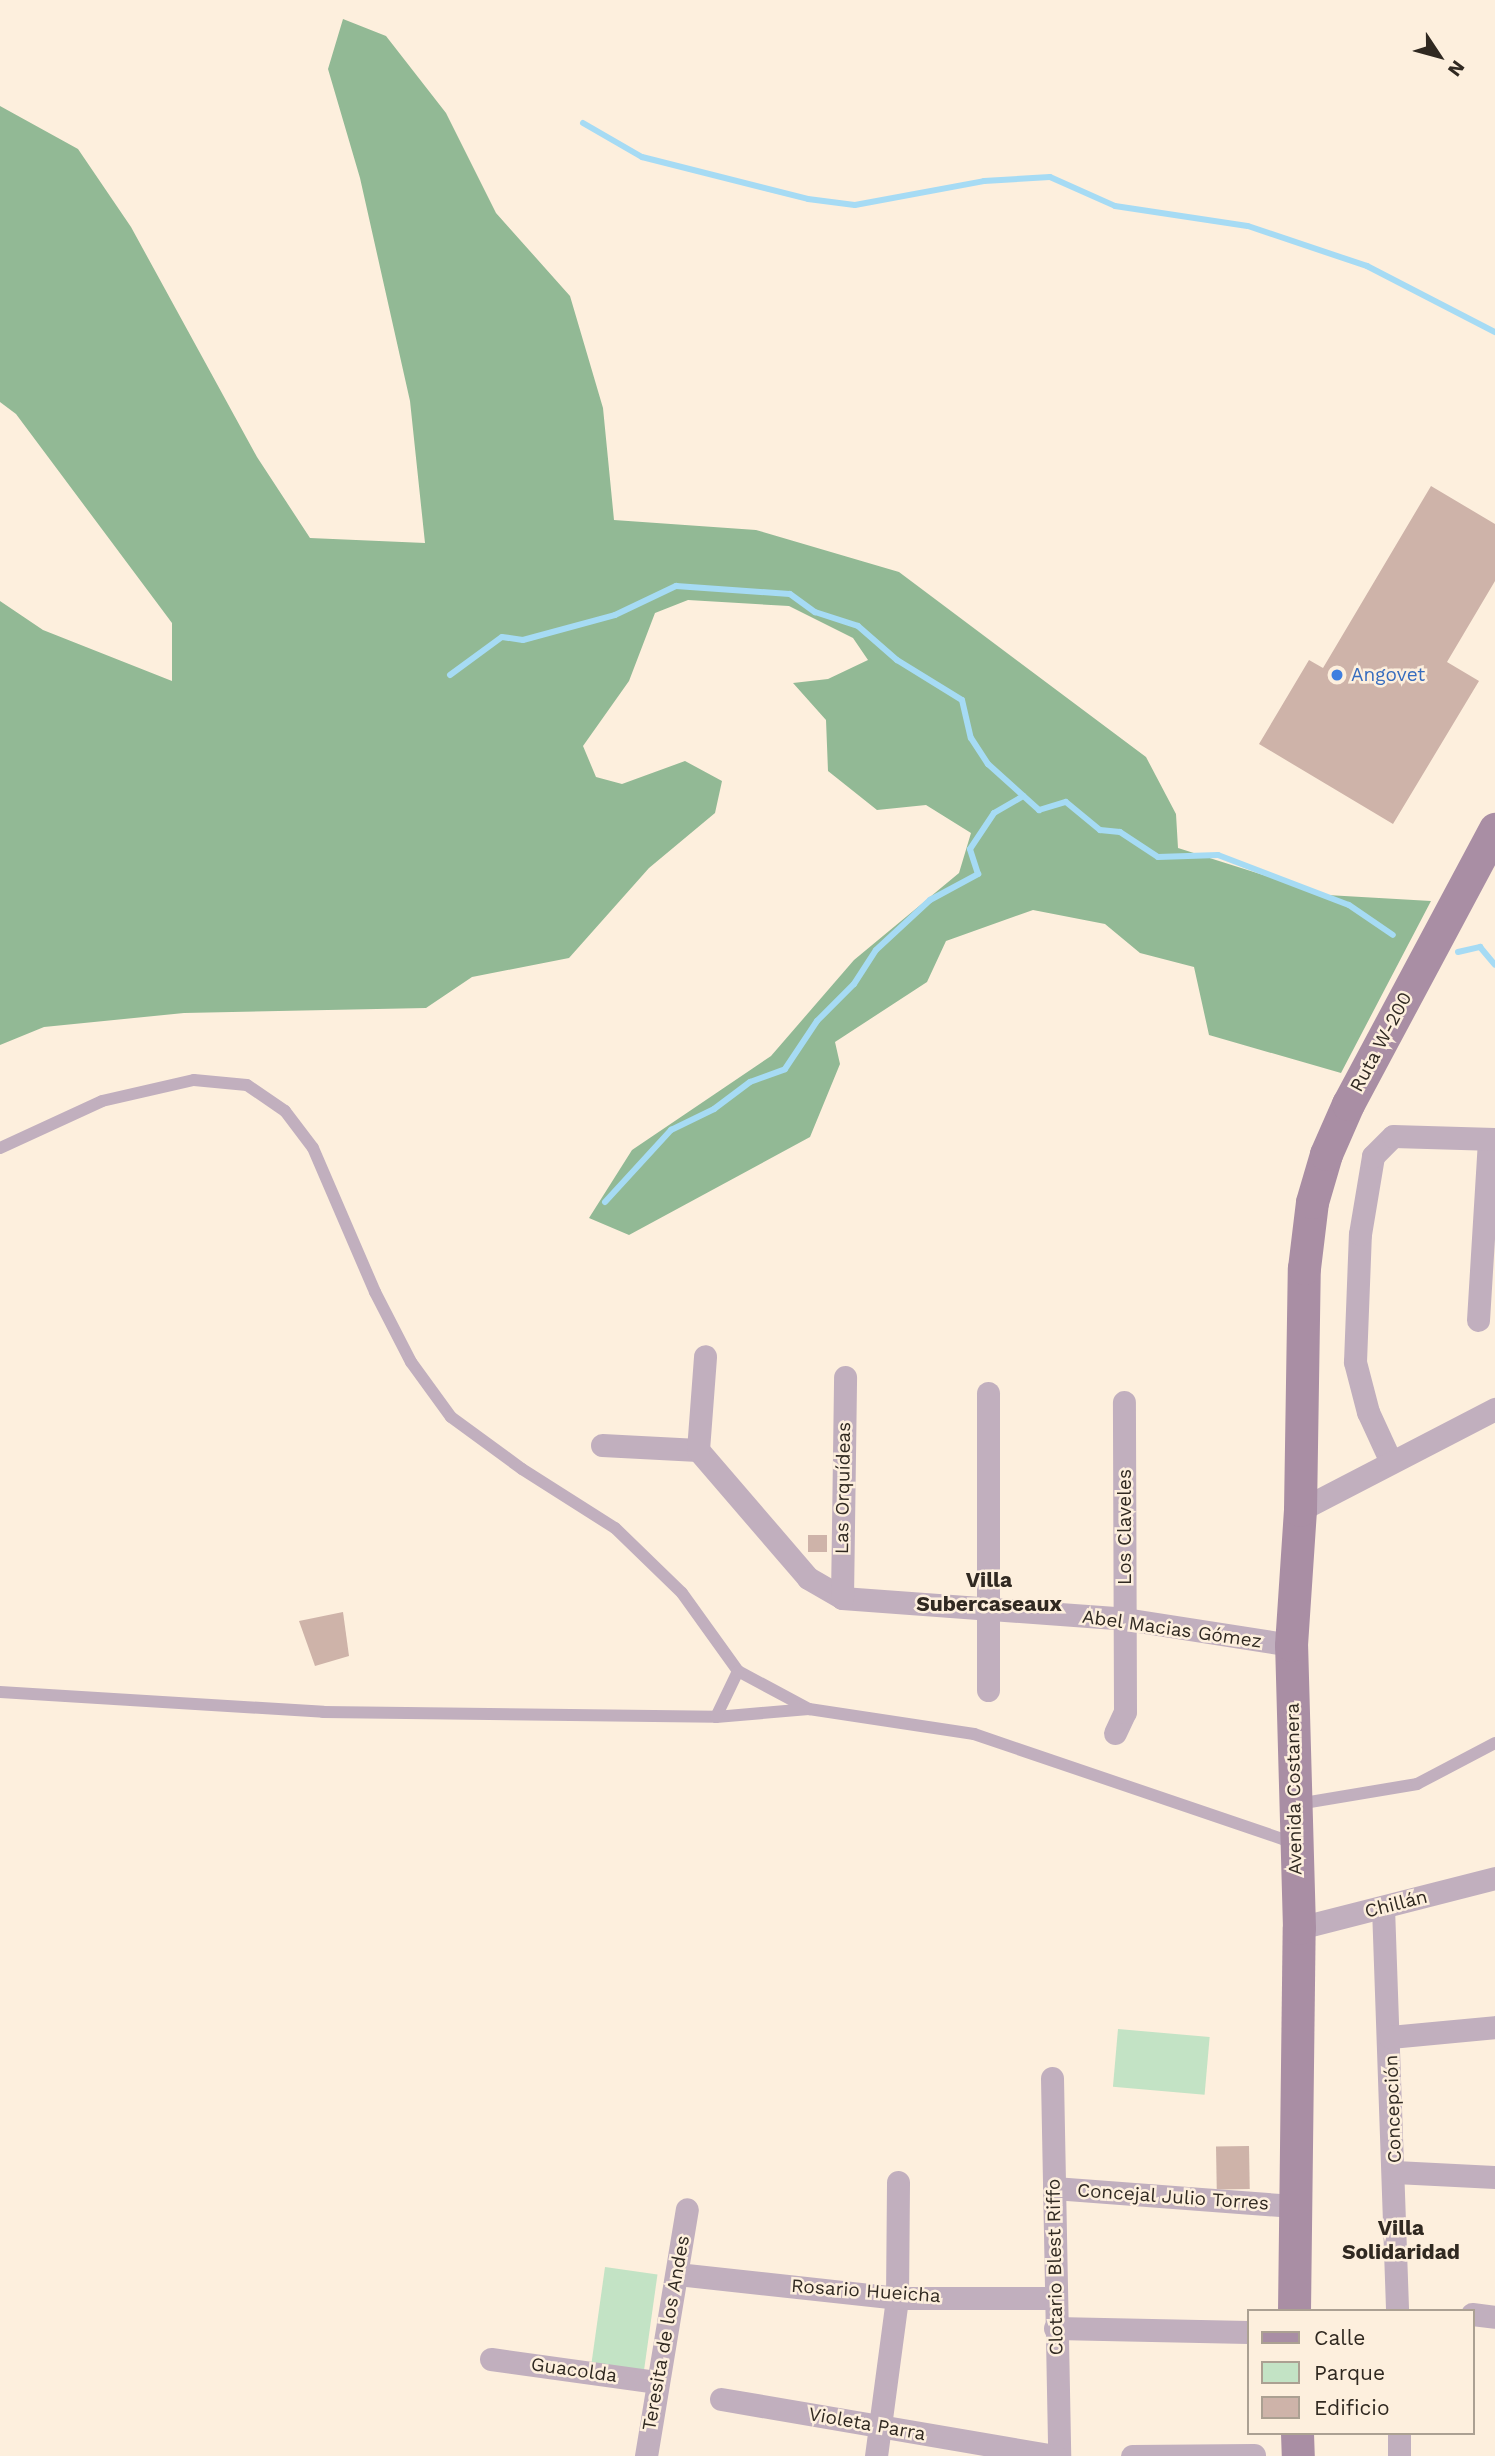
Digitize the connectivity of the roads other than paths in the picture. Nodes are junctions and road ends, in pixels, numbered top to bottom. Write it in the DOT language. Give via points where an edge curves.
graph roads {
  1 [pos="1495,829"];
  2 [pos="1492,1139"];
  3 [pos="0,1148"];
  4 [pos="1304,1268"];
  5 [pos="1478,1320"];
  6 [pos="705,1356"];
  7 [pos="845,1377"];
  8 [pos="988,1393"];
  9 [pos="1124,1402"];
  10 [pos="1495,1409"];
  11 [pos="602,1445"];
  12 [pos="698,1450"];
  13 [pos="1391,1462"];
  14 [pos="1300,1510"];
  15 [pos="842,1598"];
  16 [pos="990,1609"];
  17 [pos="1125,1619"];
  18 [pos="1291,1645"];
  19 [pos="738,1671"];
  20 [pos="988,1690"];
  21 [pos="0,1692"];
  22 [pos="809,1709"];
  23 [pos="716,1717"];
  24 [pos="1115,1733"];
  25 [pos="1495,1743"];
  26 [pos="1294,1805"];
  27 [pos="1295,1839"];
  28 [pos="1494,1879"];
  29 [pos="1382,1907"];
  30 [pos="1299,1928"];
  31 [pos="1495,2027"];
  32 [pos="1390,2037"];
  33 [pos="1052,2078"];
  34 [pos="1395,2172"];
  35 [pos="1495,2177"];
  36 [pos="898,2182"];
  37 [pos="1054,2188"];
  38 [pos="1293,2206"];
  39 [pos="687,2209"];
  40 [pos="677,2274"];
  41 [pos="897,2298"];
  42 [pos="1055,2298"];
  43 [pos="1294,2309"];
  44 [pos="1397,2309"];
  45 [pos="1474,2314"];
  46 [pos="1495,2317"];
  47 [pos="1055,2328"];
  48 [pos="1246,2332"];
  49 [pos="491,2358"];
  50 [pos="657,2382"];
  51 [pos="721,2399"];
  52 [pos="880,2427"];
  53 [pos="1297,2435"];
  54 [pos="1399,2435"];
  55 [pos="1254,2455"];
  56 [pos="646,2456"];
  57 [pos="876,2456"];
  58 [pos="1057,2456"];
  59 [pos="1132,2456"];
  60 [pos="1298,2456"];
  61 [pos="1399,2456"];
  1 -- 4 [label="street, Ruta W-200" via="1348,1104 1326,1154 1312,1202"];
  2 -- 5 [label="street"];
  2 -- 13 [label="street" via="1393,1136 1373,1156 1360,1234 1355,1362 1368,1412"];
  3 -- 19 [label="lane" via="102,1101 194,1080 247,1085 285,1111 313,1148 375,1292 411,1362 451,1417 615,1528 682,1593"];
  4 -- 14 [label="street, Avenida Costanera"];
  6 -- 12 [label="street"];
  7 -- 15 [label="street, Las Orquídeas"];
  8 -- 16 [label="street"];
  9 -- 17 [label="street, Los Claveles"];
  10 -- 13 [label="street"];
  11 -- 12 [label="street"];
  12 -- 15 [label="street, Abel Macias Gómez" via="808,1578"];
  13 -- 14 [label="street"];
  14 -- 18 [label="street, Avenida Costanera"];
  15 -- 16 [label="street, Abel Macias Gómez"];
  16 -- 17 [label="street, Abel Macias Gómez"];
  16 -- 20 [label="street"];
  17 -- 18 [label="street, Abel Macias Gómez"];
  17 -- 24 [label="street, Los Claveles" via="1125,1712"];
  18 -- 26 [label="street, Avenida Costanera"];
  19 -- 22 [label="lane"];
  19 -- 23 [label="lane"];
  21 -- 23 [label="lane" via="323,1712"];
  22 -- 23 [label="lane"];
  22 -- 27 [label="lane" via="974,1734 1283,1839"];
  25 -- 26 [label="lane" via="1417,1784"];
  26 -- 27 [label="street, Avenida Costanera"];
  27 -- 30 [label="street, Avenida Costanera"];
  28 -- 29 [label="street, Chillán"];
  29 -- 30 [label="street, Chillán"];
  29 -- 32 [label="street, Concepción"];
  30 -- 38 [label="street, Avenida Costanera"];
  31 -- 32 [label="street"];
  32 -- 34 [label="street, Concepción"];
  33 -- 37 [label="street, Clotario Blest Riffo"];
  34 -- 35 [label="street"];
  34 -- 44 [label="street, Concepción"];
  36 -- 41 [label="street"];
  37 -- 38 [label="street, Concejal Julio Torres"];
  37 -- 42 [label="street, Clotario Blest Riffo"];
  38 -- 43 [label="street, Avenida Costanera"];
  39 -- 40 [label="street, Teresita de los Andes"];
  40 -- 41 [label="street, Rosario Hueicha"];
  40 -- 50 [label="street, Teresita de los Andes"];
  41 -- 42 [label="street, Rosario Hueicha"];
  41 -- 52 [label="street"];
  42 -- 47 [label="street, Clotario Blest Riffo"];
  45 -- 46 [label="street"];
  47 -- 48 [label="street"];
  47 -- 58 [label="street, Clotario Blest Riffo"];
  49 -- 50 [label="street, Guacolda"];
  50 -- 56 [label="street, Teresita de los Andes"];
  51 -- 52 [label="street, Violeta Parra"];
  52 -- 57 [label="street"];
  52 -- 58 [label="street, Violeta Parra"];
  53 -- 60 [label="street"];
  54 -- 61 [label="street"];
  55 -- 59 [label="street"];
}
